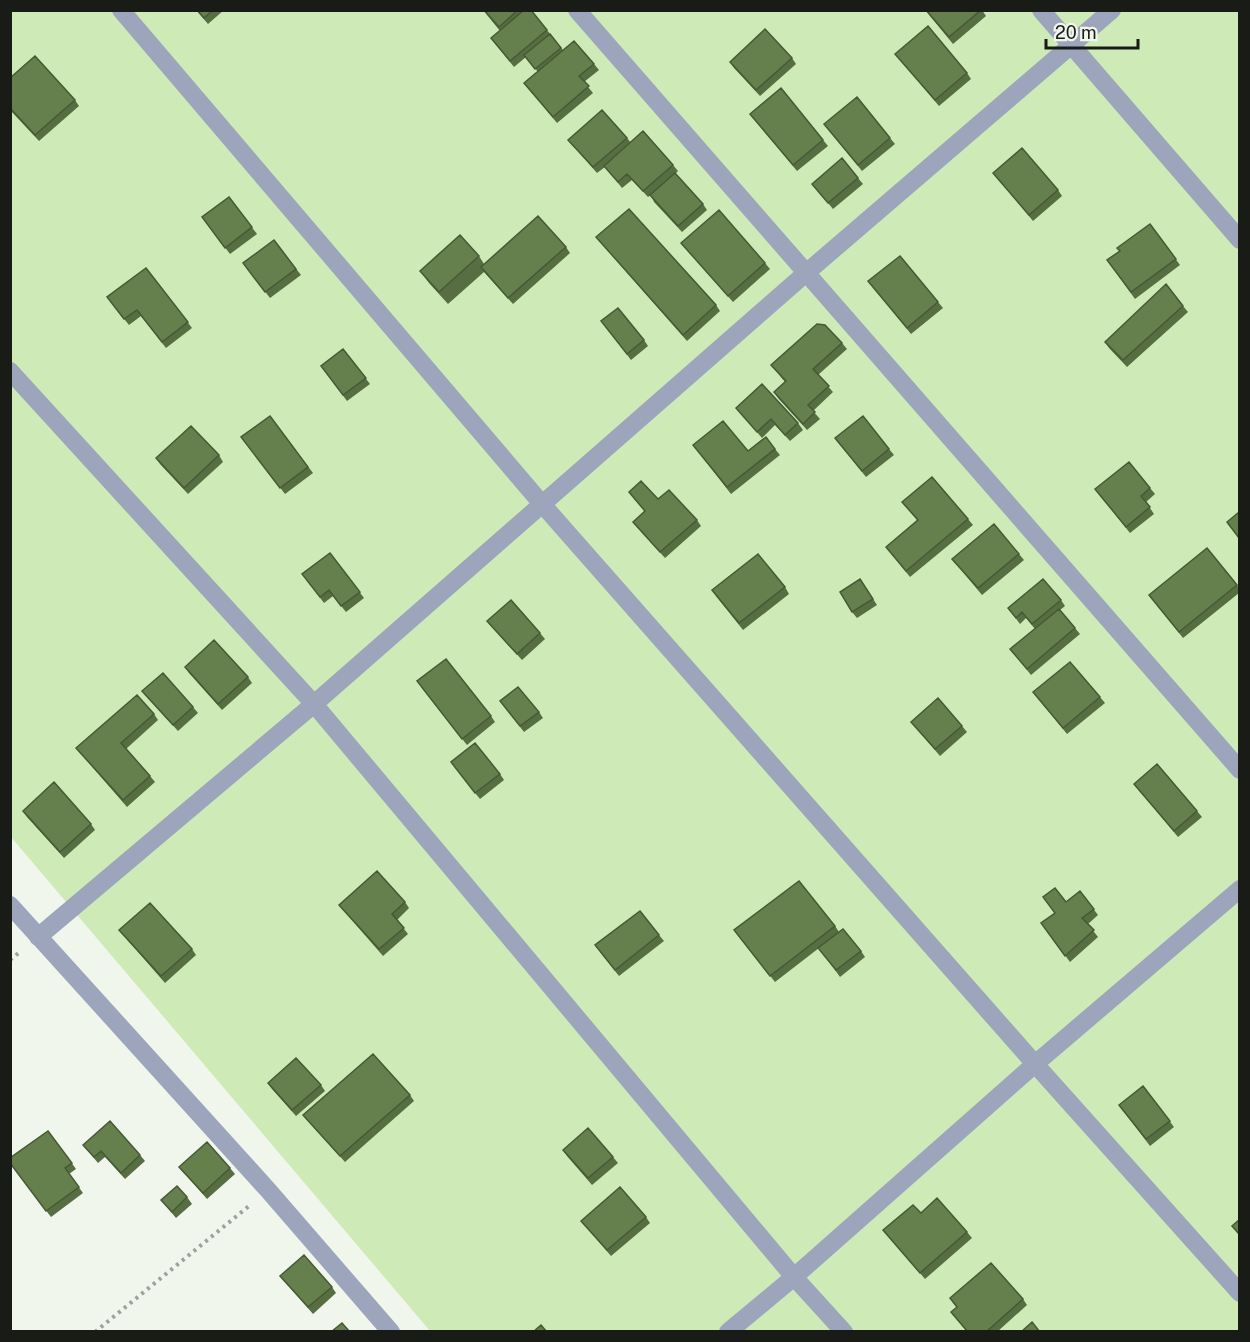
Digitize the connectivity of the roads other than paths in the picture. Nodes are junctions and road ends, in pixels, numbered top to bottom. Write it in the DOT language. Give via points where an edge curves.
graph roads {
  1 [pos="121,10"];
  2 [pos="577,10"];
  3 [pos="1041,10"];
  4 [pos="1113,10"];
  5 [pos="1071,46"];
  6 [pos="1239,240"];
  7 [pos="806,273"];
  8 [pos="10,371"];
  9 [pos="542,504"];
  10 [pos="314,704"];
  11 [pos="1239,770"];
  12 [pos="1239,889"];
  13 [pos="10,905"];
  14 [pos="38,937"];
  15 [pos="1035,1064"];
  16 [pos="794,1277"];
  17 [pos="1239,1293"];
  18 [pos="391,1332"];
  19 [pos="728,1332"];
  20 [pos="844,1332"];
  1 -- 9 [label="street"];
  2 -- 7 [label="street"];
  3 -- 5 [label="street"];
  4 -- 5 [label="street"];
  5 -- 6 [label="street"];
  5 -- 7 [label="street"];
  7 -- 9 [label="street"];
  7 -- 11 [label="street"];
  8 -- 10 [label="street"];
  9 -- 10 [label="street"];
  9 -- 15 [label="street"];
  10 -- 14 [label="street"];
  10 -- 16 [label="street"];
  12 -- 15 [label="street"];
  13 -- 14 [label="street"];
  14 -- 18 [label="street"];
  15 -- 16 [label="street"];
  15 -- 17 [label="street"];
  16 -- 19 [label="street"];
  16 -- 20 [label="street"];
}
